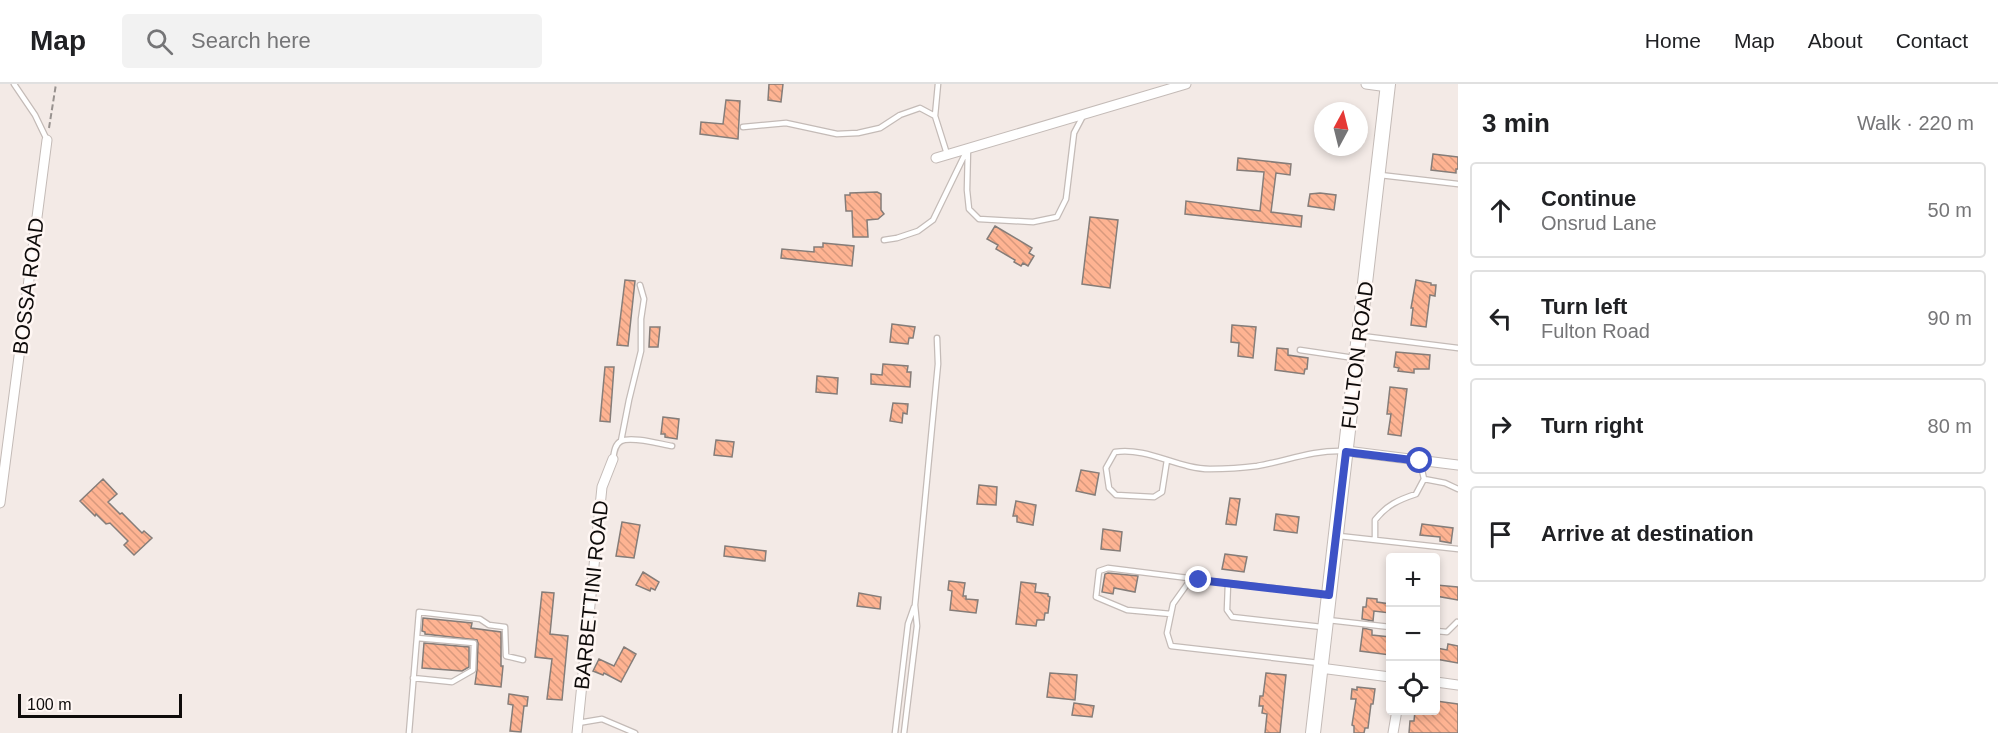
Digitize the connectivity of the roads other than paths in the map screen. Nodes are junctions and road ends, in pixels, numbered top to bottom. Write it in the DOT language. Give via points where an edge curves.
graph roads {
  1 [pos="14,84"];
  2 [pos="938,84"];
  3 [pos="1185,84"];
  4 [pos="1366,84"];
  5 [pos="1388,85"];
  6 [pos="1084,114"];
  7 [pos="935,116"];
  8 [pos="743,126"];
  9 [pos="47,140"];
  10 [pos="968,148"];
  11 [pos="947,154"];
  12 [pos="936,158"];
  13 [pos="1378,175"];
  14 [pos="1458,184"];
  15 [pos="884,240"];
  16 [pos="640,285"];
  17 [pos="1359,335"];
  18 [pos="937,338"];
  19 [pos="1458,348"];
  20 [pos="1300,350"];
  21 [pos="1357,358"];
  22 [pos="621,441"];
  23 [pos="672,446"];
  24 [pos="1346,452"];
  25 [pos="613,459"];
  26 [pos="1167,460"];
  27 [pos="1420,461"];
  28 [pos="1458,465"];
  29 [pos="1424,479"];
  30 [pos="1458,489"];
  31 [pos="0,503"];
  32 [pos="1336,536"];
  33 [pos="1375,540"];
  34 [pos="1458,549"];
  35 [pos="1199,580"];
  36 [pos="1228,583"];
  37 [pos="1329,595"];
  38 [pos="915,604"];
  39 [pos="1171,614"];
  40 [pos="1458,622"];
  41 [pos="1325,624"];
  42 [pos="1386,627"];
  43 [pos="1440,631"];
  44 [pos="417,638"];
  45 [pos="523,660"];
  46 [pos="1320,665"];
  47 [pos="1386,676"];
  48 [pos="413,678"];
  49 [pos="1440,683"];
  50 [pos="1458,685"];
  51 [pos="1396,715"];
  52 [pos="578,723"];
  53 [pos="408,733"];
  54 [pos="577,733"];
  55 [pos="635,733"];
  56 [pos="895,733"];
  57 [pos="904,733"];
  58 [pos="1313,733"];
  59 [pos="1393,733"];
  1 -- 9 [label="lane"];
  2 -- 7 [label="lane"];
  3 -- 6 [label="street"];
  4 -- 5 [label="street"];
  5 -- 13 [label="main road, FULTON ROAD"];
  6 -- 10 [label="street"];
  6 -- 10 [label="lane" via="1074,134 1066,199 1057,217 1033,222 979,219 969,209"];
  7 -- 8 [label="lane" via="920,108 880,128 858,133 837,134 786,123"];
  7 -- 11 [label="lane"];
  9 -- 31 [label="street, BOSSA ROAD"];
  10 -- 11 [label="street"];
  10 -- 15 [label="lane" via="933,220 918,231"];
  11 -- 12 [label="street"];
  13 -- 14 [label="lane"];
  13 -- 17 [label="main road, FULTON ROAD"];
  16 -- 22 [label="lane" via="644,299 641,351"];
  17 -- 19 [label="lane"];
  17 -- 21 [label="main road, FULTON ROAD"];
  18 -- 38 [label="lane" via="938,364"];
  20 -- 21 [label="lane"];
  21 -- 24 [label="main road, FULTON ROAD"];
  22 -- 23 [label="lane"];
  22 -- 25 [label="lane"];
  24 -- 26 [label="lane" via="1325,451 1257,466 1218,469"];
  24 -- 27 [label="street"];
  24 -- 32 [label="main road, FULTON ROAD"];
  25 -- 52 [label="street, BARBETTINI ROAD" via="602,486"];
  26 -- 26 [label="lane" via="1140,452 1115,452 1107,468 1109,488 1116,495 1154,497 1162,492"];
  27 -- 28 [label="street"];
  27 -- 29 [label="lane"];
  29 -- 30 [label="lane"];
  29 -- 33 [label="lane" via="1416,494 1384,508 1375,520"];
  32 -- 33 [label="lane"];
  32 -- 37 [label="main road, FULTON ROAD"];
  33 -- 34 [label="lane"];
  35 -- 36 [label="lane"];
  35 -- 39 [label="lane" via="1188,583 1173,604"];
  35 -- 39 [label="lane" via="1108,568 1099,571 1096,597 1127,610"];
  36 -- 37 [label="lane"];
  36 -- 41 [label="lane" via="1227,610 1232,617"];
  37 -- 41 [label="main road, FULTON ROAD"];
  38 -- 56 [label="lane" via="908,624"];
  38 -- 57 [label="lane" via="917,626"];
  39 -- 46 [label="lane" via="1167,633 1171,646"];
  40 -- 43 [label="lane" via="1447,632"];
  41 -- 42 [label="lane"];
  41 -- 46 [label="main road, FULTON ROAD"];
  44 -- 45 [label="lane" via="419,612 480,619 505,627 506,656"];
  44 -- 48 [label="lane"];
  44 -- 48 [label="lane" via="474,644 473,670 452,682"];
  46 -- 47 [label="street"];
  46 -- 58 [label="main road, FULTON ROAD"];
  48 -- 53 [label="lane"];
  49 -- 50 [label="street"];
  51 -- 59 [label="street"];
  52 -- 54 [label="street, BARBETTINI ROAD"];
  52 -- 55 [label="lane" via="602,720"];
}
